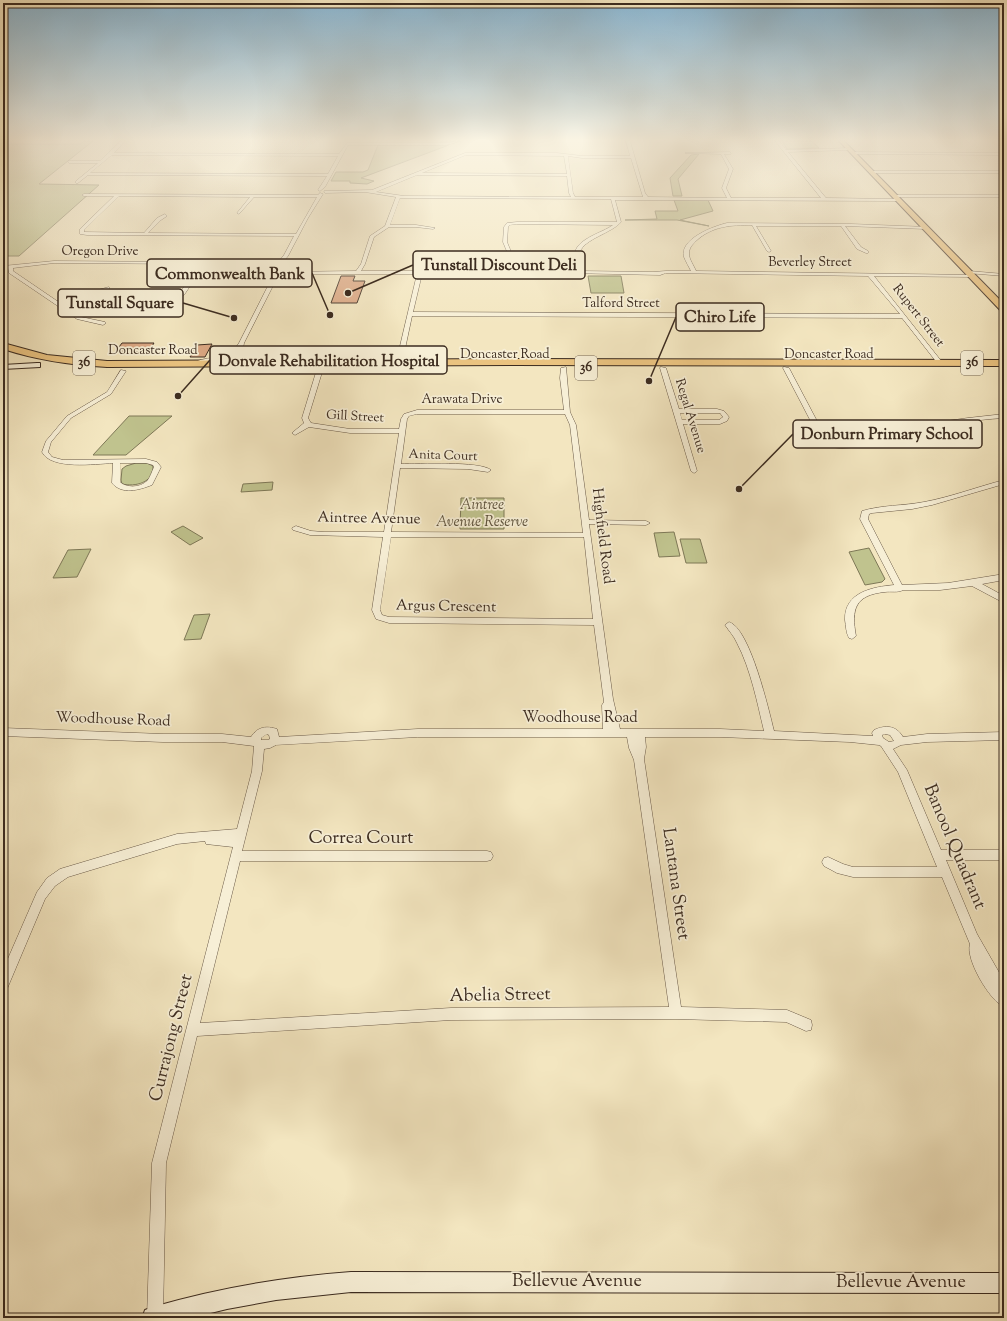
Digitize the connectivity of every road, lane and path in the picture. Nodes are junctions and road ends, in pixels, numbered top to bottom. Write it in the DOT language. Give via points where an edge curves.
graph roads {
  1 [pos="110,203"];
  2 [pos="247,203"];
  3 [pos="315,203"];
  4 [pos="395,203"];
  5 [pos="615,203"];
  6 [pos="901,203"];
  7 [pos="239,212"];
  8 [pos="165,215"];
  9 [pos="617,224"];
  10 [pos="754,225"];
  11 [pos="842,225"];
  12 [pos="387,226"];
  13 [pos="925,227"];
  14 [pos="433,228"];
  15 [pos="145,234"];
  16 [pos="297,235"];
  17 [pos="769,252"];
  18 [pos="866,252"];
  19 [pos="203,263"];
  20 [pos="281,264"];
  21 [pos="3,267"];
  22 [pos="10,267"];
  23 [pos="360,272"];
  24 [pos="418,272"];
  25 [pos="510,272"];
  26 [pos="578,273"];
  27 [pos="692,273"];
  28 [pos="872,274"];
  29 [pos="972,275"];
  30 [pos="1004,275"];
  31 [pos="107,288"];
  32 [pos="182,294"];
  33 [pos="995,298"];
  34 [pos="56,303"];
  35 [pos="1004,305"];
  36 [pos="1004,309"];
  37 [pos="409,314"];
  38 [pos="904,316"];
  39 [pos="103,323"];
  40 [pos="242,343"];
  41 [pos="3,346"];
  42 [pos="23,353"];
  43 [pos="234,353"];
  44 [pos="6,362"];
  45 [pos="399,362"];
  46 [pos="940,363"];
  47 [pos="1004,363"];
  48 [pos="58,364"];
  49 [pos="146,365"];
  50 [pos="231,366"];
  51 [pos="561,366"];
  52 [pos="663,368"];
  53 [pos="786,368"];
  54 [pos="320,369"];
  55 [pos="1004,370"];
  56 [pos="123,371"];
  57 [pos="675,411"];
  58 [pos="567,412"];
  59 [pos="1004,416"];
  60 [pos="679,422"];
  61 [pos="308,424"];
  62 [pos="402,431"];
  63 [pos="295,433"];
  64 [pos="117,461"];
  65 [pos="397,466"];
  66 [pos="488,470"];
  67 [pos="694,471"];
  68 [pos="1004,482"];
  69 [pos="586,522"];
  70 [pos="646,522"];
  71 [pos="296,528"];
  72 [pos="387,534"];
  73 [pos="587,535"];
  74 [pos="1004,577"];
  75 [pos="973,583"];
  76 [pos="900,589"];
  77 [pos="1004,600"];
  78 [pos="598,622"];
  79 [pos="729,625"];
  80 [pos="852,636"];
  81 [pos="3,732"];
  82 [pos="893,732"];
  83 [pos="612,733"];
  84 [pos="636,733"];
  85 [pos="770,736"];
  86 [pos="1004,736"];
  87 [pos="927,738"];
  88 [pos="258,739"];
  89 [pos="273,739"];
  90 [pos="881,740"];
  91 [pos="898,743"];
  92 [pos="902,770"];
  93 [pos="257,771"];
  94 [pos="241,838"];
  95 [pos="938,855"];
  96 [pos="1004,855"];
  97 [pos="236,856"];
  98 [pos="487,856"];
  99 [pos="828,862"];
  100 [pos="945,872"];
  101 [pos="973,938"];
  102 [pos="3,985"];
  103 [pos="1004,991"];
  104 [pos="1004,1001"];
  105 [pos="676,1013"];
  106 [pos="806,1025"];
  107 [pos="193,1030"];
  108 [pos="1004,1283"];
  109 [pos="154,1318"];
  1 -- 15 [label="street" via="82,230 82,233"];
  2 -- 7 [label="street"];
  3 -- 16 [label="street"];
  4 -- 12 [label="street"];
  5 -- 9 [label="street" via="619,220"];
  6 -- 13 [label="main road"];
  8 -- 15 [label="street"];
  9 -- 25 [label="street" via="509,224 506,227 505,242 510,254"];
  9 -- 26 [label="street" via="580,247"];
  10 -- 11 [label="street"];
  10 -- 17 [label="street"];
  10 -- 27 [label="street" via="722,225 708,230 687,248 686,254"];
  11 -- 13 [label="street"];
  11 -- 18 [label="street" via="859,248"];
  12 -- 14 [label="street"];
  12 -- 23 [label="street" via="372,236"];
  13 -- 29 [label="main road"];
  15 -- 16 [label="street"];
  16 -- 20 [label="street"];
  19 -- 20 [label="street, Oregon Drive"];
  19 -- 22 [label="street, Oregon Drive" via="58,262"];
  19 -- 32 [label="street"];
  20 -- 23 [label="street, Beverley Street" via="307,272"];
  20 -- 40 [label="street"];
  21 -- 22 [label="street, Oregon Drive"];
  22 -- 34 [label="street" via="11,272"];
  23 -- 24 [label="street, Beverley Street"];
  24 -- 25 [label="street, Beverley Street"];
  24 -- 37 [label="street"];
  25 -- 26 [label="street, Beverley Street"];
  26 -- 27 [label="street, Beverley Street"];
  27 -- 28 [label="street, Beverley Street"];
  28 -- 29 [label="street, Beverley Street"];
  28 -- 38 [label="street, Rupert Street"];
  29 -- 30 [label="street, Beverley Street"];
  29 -- 30 [label="street, Beverley Street"];
  29 -- 33 [label="main road"];
  31 -- 34 [label="street"];
  33 -- 35 [label="main road"];
  33 -- 36 [label="main road"];
  34 -- 39 [label="street" via="81,320"];
  37 -- 38 [label="street, Talford Street"];
  37 -- 45 [label="street"];
  38 -- 46 [label="street, Rupert Street"];
  40 -- 43 [label="street"];
  40 -- 50 [label="street" via="240,354"];
  41 -- 42 [label="main road, 36"];
  42 -- 44 [label="main road"];
  42 -- 48 [label="main road, Doncaster Road / 36"];
  43 -- 49 [label="street" via="212,360"];
  43 -- 50 [label="street"];
  44 -- 48 [label="main road, Doncaster Road / 36"];
  45 -- 50 [label="main road, Doncaster Road / 36"];
  45 -- 51 [label="main road, Doncaster Road / 36"];
  46 -- 47 [label="main road, Doncaster Road / 36"];
  46 -- 51 [label="main road, Doncaster Road / 36"];
  48 -- 49 [label="main road, Doncaster Road / 36"];
  48 -- 56 [label="main road, Doncaster Road / 36"];
  49 -- 50 [label="main road, Doncaster Road / 36"];
  50 -- 54 [label="main road, Doncaster Road / 36"];
  50 -- 56 [label="main road, Doncaster Road / 36"];
  51 -- 52 [label="main road, Doncaster Road / 36"];
  51 -- 54 [label="main road, Doncaster Road / 36"];
  51 -- 58 [label="street, Highfield Road"];
  52 -- 53 [label="main road, Doncaster Road / 36"];
  52 -- 57 [label="street, Regal Avenue"];
  53 -- 55 [label="main road, Doncaster Road / 36"];
  53 -- 59 [label="street" via="823,438 833,445 858,444 937,425"];
  54 -- 61 [label="street" via="305,418"];
  56 -- 64 [label="street" via="109,393 69,417 48,442 45,452 51,459 63,462"];
  57 -- 60 [label="street, Regal Avenue"];
  57 -- 60 [label="street" via="717,411 726,416 725,420 720,422"];
  58 -- 62 [label="street, Arawata Drive" via="413,412 405,417"];
  58 -- 69 [label="street, Highfield Road" via="573,426"];
  60 -- 67 [label="street, Regal Avenue"];
  61 -- 62 [label="street, Gill Street" via="350,431"];
  61 -- 63 [label="street"];
  62 -- 65 [label="street, Arawata Drive"];
  64 -- 64 [label="street" via="151,461 158,467 149,483 136,488 126,488 116,483"];
  65 -- 66 [label="street, Anita Court" via="468,467"];
  65 -- 72 [label="street, Arawata Drive"];
  68 -- 76 [label="street" via="932,503 865,513 864,518"];
  69 -- 70 [label="street"];
  69 -- 73 [label="street, Highfield Road"];
  71 -- 72 [label="street, Aintree Avenue" via="317,533"];
  72 -- 73 [label="street, Aintree Avenue"];
  72 -- 78 [label="street, Argus Crescent" via="376,610 379,617"];
  73 -- 78 [label="street, Highfield Road"];
  74 -- 75 [label="street"];
  75 -- 76 [label="street"];
  75 -- 77 [label="street"];
  76 -- 80 [label="street" via="874,591 856,600 850,611"];
  78 -- 83 [label="street, Highfield Road" via="608,699 606,718"];
  79 -- 85 [label="street" via="744,647"];
  81 -- 88 [label="street, Woodhouse Road"];
  82 -- 87 [label="street"];
  82 -- 90 [label="street" via="884,730"];
  82 -- 91 [label="street, Banool Quadrant" via="898,737"];
  83 -- 84 [label="street, Woodhouse Road"];
  83 -- 89 [label="street, Woodhouse Road" via="418,733"];
  84 -- 85 [label="street, Woodhouse Road"];
  84 -- 105 [label="street, Lantana Street" via="634,748 639,760"];
  85 -- 90 [label="street, Woodhouse Road"];
  86 -- 87 [label="street"];
  87 -- 91 [label="street"];
  88 -- 89 [label="street" via="263,746"];
  88 -- 89 [label="street" via="269,730"];
  88 -- 93 [label="street, Currajong Street"];
  89 -- 93 [label="street, Currajong Street"];
  90 -- 91 [label="street" via="893,746"];
  90 -- 92 [label="street, Banool Quadrant"];
  91 -- 92 [label="street, Banool Quadrant"];
  92 -- 95 [label="street, Banool Quadrant"];
  93 -- 94 [label="street, Currajong Street"];
  94 -- 97 [label="street, Currajong Street"];
  94 -- 102 [label="street" via="213,841 177,839 64,873 51,882 40,896"];
  95 -- 96 [label="street"];
  95 -- 100 [label="street, Banool Quadrant"];
  97 -- 98 [label="street, Correa Court"];
  97 -- 107 [label="street, Currajong Street"];
  99 -- 100 [label="street" via="853,872"];
  100 -- 101 [label="street, Banool Quadrant"];
  101 -- 103 [label="street, Banool Quadrant" via="996,982"];
  101 -- 104 [label="street, Banool Quadrant" via="987,981 995,994"];
  105 -- 106 [label="street, Abelia Street" via="787,1016"];
  105 -- 107 [label="street, Abelia Street" via="451,1014"];
  107 -- 109 [label="street, Currajong Street" via="159,1163"];
  108 -- 109 [label="street, Bellevue Avenue" via="351,1282 256,1293"];
}
